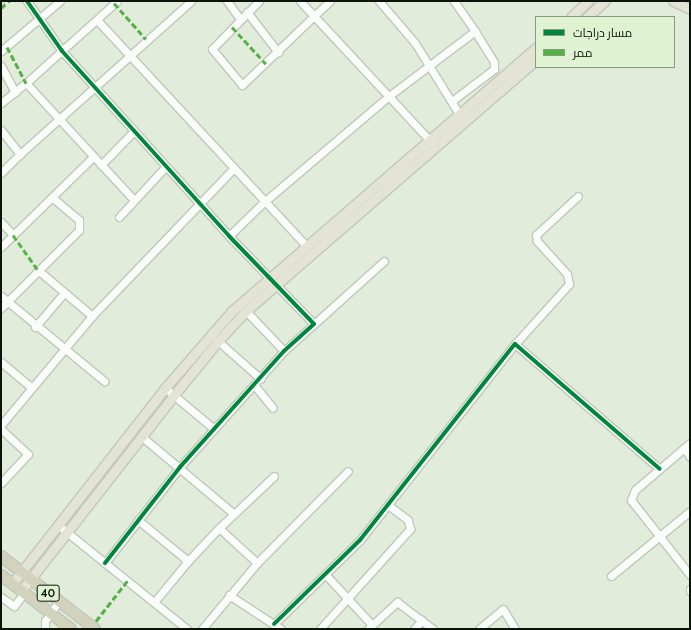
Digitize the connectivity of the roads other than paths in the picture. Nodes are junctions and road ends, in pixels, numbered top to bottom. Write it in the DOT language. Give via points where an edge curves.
graph roads {
  1 [pos="27,1"];
  2 [pos="60,1"];
  3 [pos="117,1"];
  4 [pos="191,1"];
  5 [pos="226,1"];
  6 [pos="259,1"];
  7 [pos="300,1"];
  8 [pos="330,1"];
  9 [pos="379,1"];
  10 [pos="454,1"];
  11 [pos="588,1"];
  12 [pos="605,1"];
  13 [pos="673,1"];
  14 [pos="690,9"];
  15 [pos="247,12"];
  16 [pos="314,16"];
  17 [pos="572,16"];
  18 [pos="588,16"];
  19 [pos="40,19"];
  20 [pos="240,19"];
  21 [pos="97,20"];
  22 [pos="475,31"];
  23 [pos="535,49"];
  24 [pos="1,51"];
  25 [pos="62,51"];
  26 [pos="278,52"];
  27 [pos="130,53"];
  28 [pos="535,61"];
  29 [pos="1,66"];
  30 [pos="429,66"];
  31 [pos="26,83"];
  32 [pos="94,87"];
  33 [pos="15,92"];
  34 [pos="389,96"];
  35 [pos="452,101"];
  36 [pos="1,103"];
  37 [pos="460,114"];
  38 [pos="59,121"];
  39 [pos="1,130"];
  40 [pos="134,131"];
  41 [pos="429,139"];
  42 [pos="436,146"];
  43 [pos="20,154"];
  44 [pos="93,156"];
  45 [pos="101,165"];
  46 [pos="166,166"];
  47 [pos="234,168"];
  48 [pos="1,173"];
  49 [pos="578,196"];
  50 [pos="52,197"];
  51 [pos="134,200"];
  52 [pos="199,202"];
  53 [pos="264,202"];
  54 [pos="119,217"];
  55 [pos="1,222"];
  56 [pos="13,235"];
  57 [pos="229,236"];
  58 [pos="306,246"];
  59 [pos="1,247"];
  60 [pos="384,261"];
  61 [pos="38,270"];
  62 [pos="271,281"];
  63 [pos="64,293"];
  64 [pos="4,299"];
  65 [pos="1,308"];
  66 [pos="246,311"];
  67 [pos="92,316"];
  68 [pos="314,324"];
  69 [pos="35,327"];
  70 [pos="218,341"];
  71 [pos="515,344"];
  72 [pos="65,350"];
  73 [pos="284,351"];
  74 [pos="1,362"];
  75 [pos="261,379"];
  76 [pos="104,381"];
  77 [pos="255,386"];
  78 [pos="32,388"];
  79 [pos="166,388"];
  80 [pos="174,394"];
  81 [pos="273,408"];
  82 [pos="1,424"];
  83 [pos="1,429"];
  84 [pos="214,429"];
  85 [pos="141,436"];
  86 [pos="690,443"];
  87 [pos="684,448"];
  88 [pos="690,456"];
  89 [pos="180,467"];
  90 [pos="660,468"];
  91 [pos="348,470"];
  92 [pos="274,476"];
  93 [pos="1,483"];
  94 [pos="388,505"];
  95 [pos="690,511"];
  96 [pos="234,514"];
  97 [pos="138,520"];
  98 [pos="58,525"];
  99 [pos="219,528"];
  100 [pos="66,532"];
  101 [pos="660,536"];
  102 [pos="1,556"];
  103 [pos="188,561"];
  104 [pos="105,563"];
  105 [pos="257,563"];
  106 [pos="20,572"];
  107 [pos="325,574"];
  108 [pos="1,575"];
  109 [pos="690,575"];
  110 [pos="611,576"];
  111 [pos="30,579"];
  112 [pos="12,584"];
  113 [pos="22,592"];
  114 [pos="229,595"];
  115 [pos="1,597"];
  116 [pos="347,599"];
  117 [pos="59,601"];
  118 [pos="155,601"];
  119 [pos="50,613"];
  120 [pos="422,620"];
  121 [pos="274,624"];
  122 [pos="370,627"];
  123 [pos="45,629"];
  124 [pos="71,629"];
  125 [pos="95,629"];
  126 [pos="187,629"];
  127 [pos="202,629"];
  128 [pos="281,629"];
  129 [pos="320,629"];
  130 [pos="414,629"];
  131 [pos="433,629"];
  132 [pos="479,629"];
  133 [pos="516,629"];
  1 -- 19 [label="street"];
  2 -- 19 [label="street"];
  3 -- 21 [label="street"];
  4 -- 27 [label="street"];
  5 -- 20 [label="street"];
  6 -- 15 [label="street"];
  7 -- 16 [label="street"];
  8 -- 16 [label="street"];
  9 -- 30 [label="street" via="409,34"];
  10 -- 22 [label="street"];
  11 -- 17 [label="main road"];
  12 -- 18 [label="main road"];
  13 -- 14 [label="main road"];
  15 -- 20 [label="street"];
  15 -- 26 [label="street"];
  16 -- 26 [label="street"];
  16 -- 34 [label="street"];
  19 -- 24 [label="street"];
  19 -- 25 [label="street"];
  20 -- 26 [label="street" via="212,49 239,84 245,85"];
  21 -- 25 [label="street"];
  21 -- 27 [label="street"];
  22 -- 30 [label="street"];
  22 -- 35 [label="street" via="494,62 494,69"];
  23 -- 37 [label="main road"];
  25 -- 31 [label="street"];
  25 -- 32 [label="street"];
  27 -- 32 [label="street"];
  27 -- 47 [label="street"];
  28 -- 42 [label="main road"];
  29 -- 33 [label="street"];
  30 -- 34 [label="street"];
  30 -- 35 [label="street"];
  31 -- 33 [label="street"];
  31 -- 38 [label="street"];
  32 -- 38 [label="street"];
  32 -- 40 [label="street"];
  33 -- 36 [label="street"];
  34 -- 41 [label="street"];
  34 -- 53 [label="street"];
  35 -- 37 [label="street"];
  37 -- 41 [label="main road"];
  38 -- 43 [label="street"];
  38 -- 44 [label="street"];
  39 -- 43 [label="street"];
  40 -- 45 [label="street"];
  40 -- 46 [label="street"];
  41 -- 42 [label="street"];
  41 -- 58 [label="main road"];
  42 -- 62 [label="main road"];
  43 -- 48 [label="street"];
  44 -- 45 [label="street"];
  44 -- 50 [label="street"];
  45 -- 51 [label="street"];
  46 -- 51 [label="street"];
  46 -- 52 [label="street"];
  47 -- 52 [label="street"];
  47 -- 53 [label="street"];
  49 -- 71 [label="street" via="536,235 537,241 568,274 569,284"];
  50 -- 56 [label="street"];
  50 -- 61 [label="street" via="77,218 80,227"];
  51 -- 54 [label="street"];
  52 -- 57 [label="street"];
  52 -- 67 [label="street"];
  53 -- 57 [label="street"];
  53 -- 58 [label="street"];
  55 -- 56 [label="street"];
  56 -- 59 [label="street"];
  57 -- 62 [label="street"];
  58 -- 62 [label="main road"];
  60 -- 68 [label="street"];
  61 -- 63 [label="street"];
  61 -- 64 [label="street"];
  62 -- 66 [label="main road"];
  62 -- 68 [label="street"];
  62 -- 79 [label="main road" via="207,337"];
  63 -- 67 [label="street"];
  63 -- 69 [label="street"];
  64 -- 65 [label="street"];
  64 -- 69 [label="street"];
  66 -- 70 [label="main road"];
  66 -- 73 [label="street"];
  67 -- 72 [label="street"];
  68 -- 73 [label="street"];
  69 -- 72 [label="street"];
  70 -- 75 [label="street"];
  70 -- 80 [label="main road"];
  71 -- 90 [label="street"];
  71 -- 94 [label="street"];
  72 -- 76 [label="street"];
  72 -- 78 [label="street"];
  73 -- 75 [label="street"];
  74 -- 78 [label="street"];
  75 -- 77 [label="street"];
  77 -- 81 [label="street"];
  77 -- 84 [label="street"];
  78 -- 82 [label="street"];
  79 -- 80 [label="street"];
  79 -- 98 [label="main road"];
  80 -- 84 [label="street"];
  80 -- 85 [label="main road"];
  83 -- 93 [label="street" via="28,454"];
  84 -- 89 [label="street"];
  85 -- 89 [label="street"];
  85 -- 100 [label="main road"];
  86 -- 87 [label="street"];
  87 -- 88 [label="street"];
  87 -- 90 [label="street"];
  89 -- 96 [label="street"];
  89 -- 97 [label="street"];
  90 -- 101 [label="street" via="635,490 631,500"];
  91 -- 105 [label="street"];
  92 -- 96 [label="street"];
  94 -- 107 [label="street" via="360,540"];
  94 -- 116 [label="street" via="408,520 410,529"];
  95 -- 101 [label="street"];
  96 -- 99 [label="street"];
  97 -- 103 [label="street"];
  97 -- 104 [label="street"];
  98 -- 100 [label="street"];
  98 -- 106 [label="main road"];
  99 -- 103 [label="street"];
  99 -- 105 [label="street"];
  100 -- 104 [label="street"];
  100 -- 111 [label="main road"];
  101 -- 109 [label="street"];
  101 -- 110 [label="street"];
  102 -- 106 [label="highway, 40"];
  103 -- 118 [label="street"];
  104 -- 118 [label="street"];
  105 -- 114 [label="street"];
  106 -- 111 [label="highway, 40"];
  106 -- 112 [label="main road"];
  107 -- 116 [label="street"];
  107 -- 121 [label="street"];
  108 -- 112 [label="highway, 40"];
  111 -- 113 [label="main road"];
  111 -- 117 [label="highway, 40"];
  112 -- 113 [label="highway, 40"];
  113 -- 115 [label="street" via="14,606"];
  113 -- 119 [label="highway, 40"];
  114 -- 121 [label="street"];
  114 -- 127 [label="street"];
  116 -- 122 [label="street"];
  116 -- 129 [label="street"];
  117 -- 119 [label="street"];
  117 -- 125 [label="highway, 40"];
  118 -- 126 [label="street"];
  119 -- 123 [label="street" via="44,621"];
  119 -- 124 [label="highway, 40"];
  120 -- 122 [label="street" via="397,602"];
  120 -- 130 [label="street"];
  120 -- 131 [label="street"];
  121 -- 128 [label="street"];
  132 -- 133 [label="street" via="503,609"];
}
